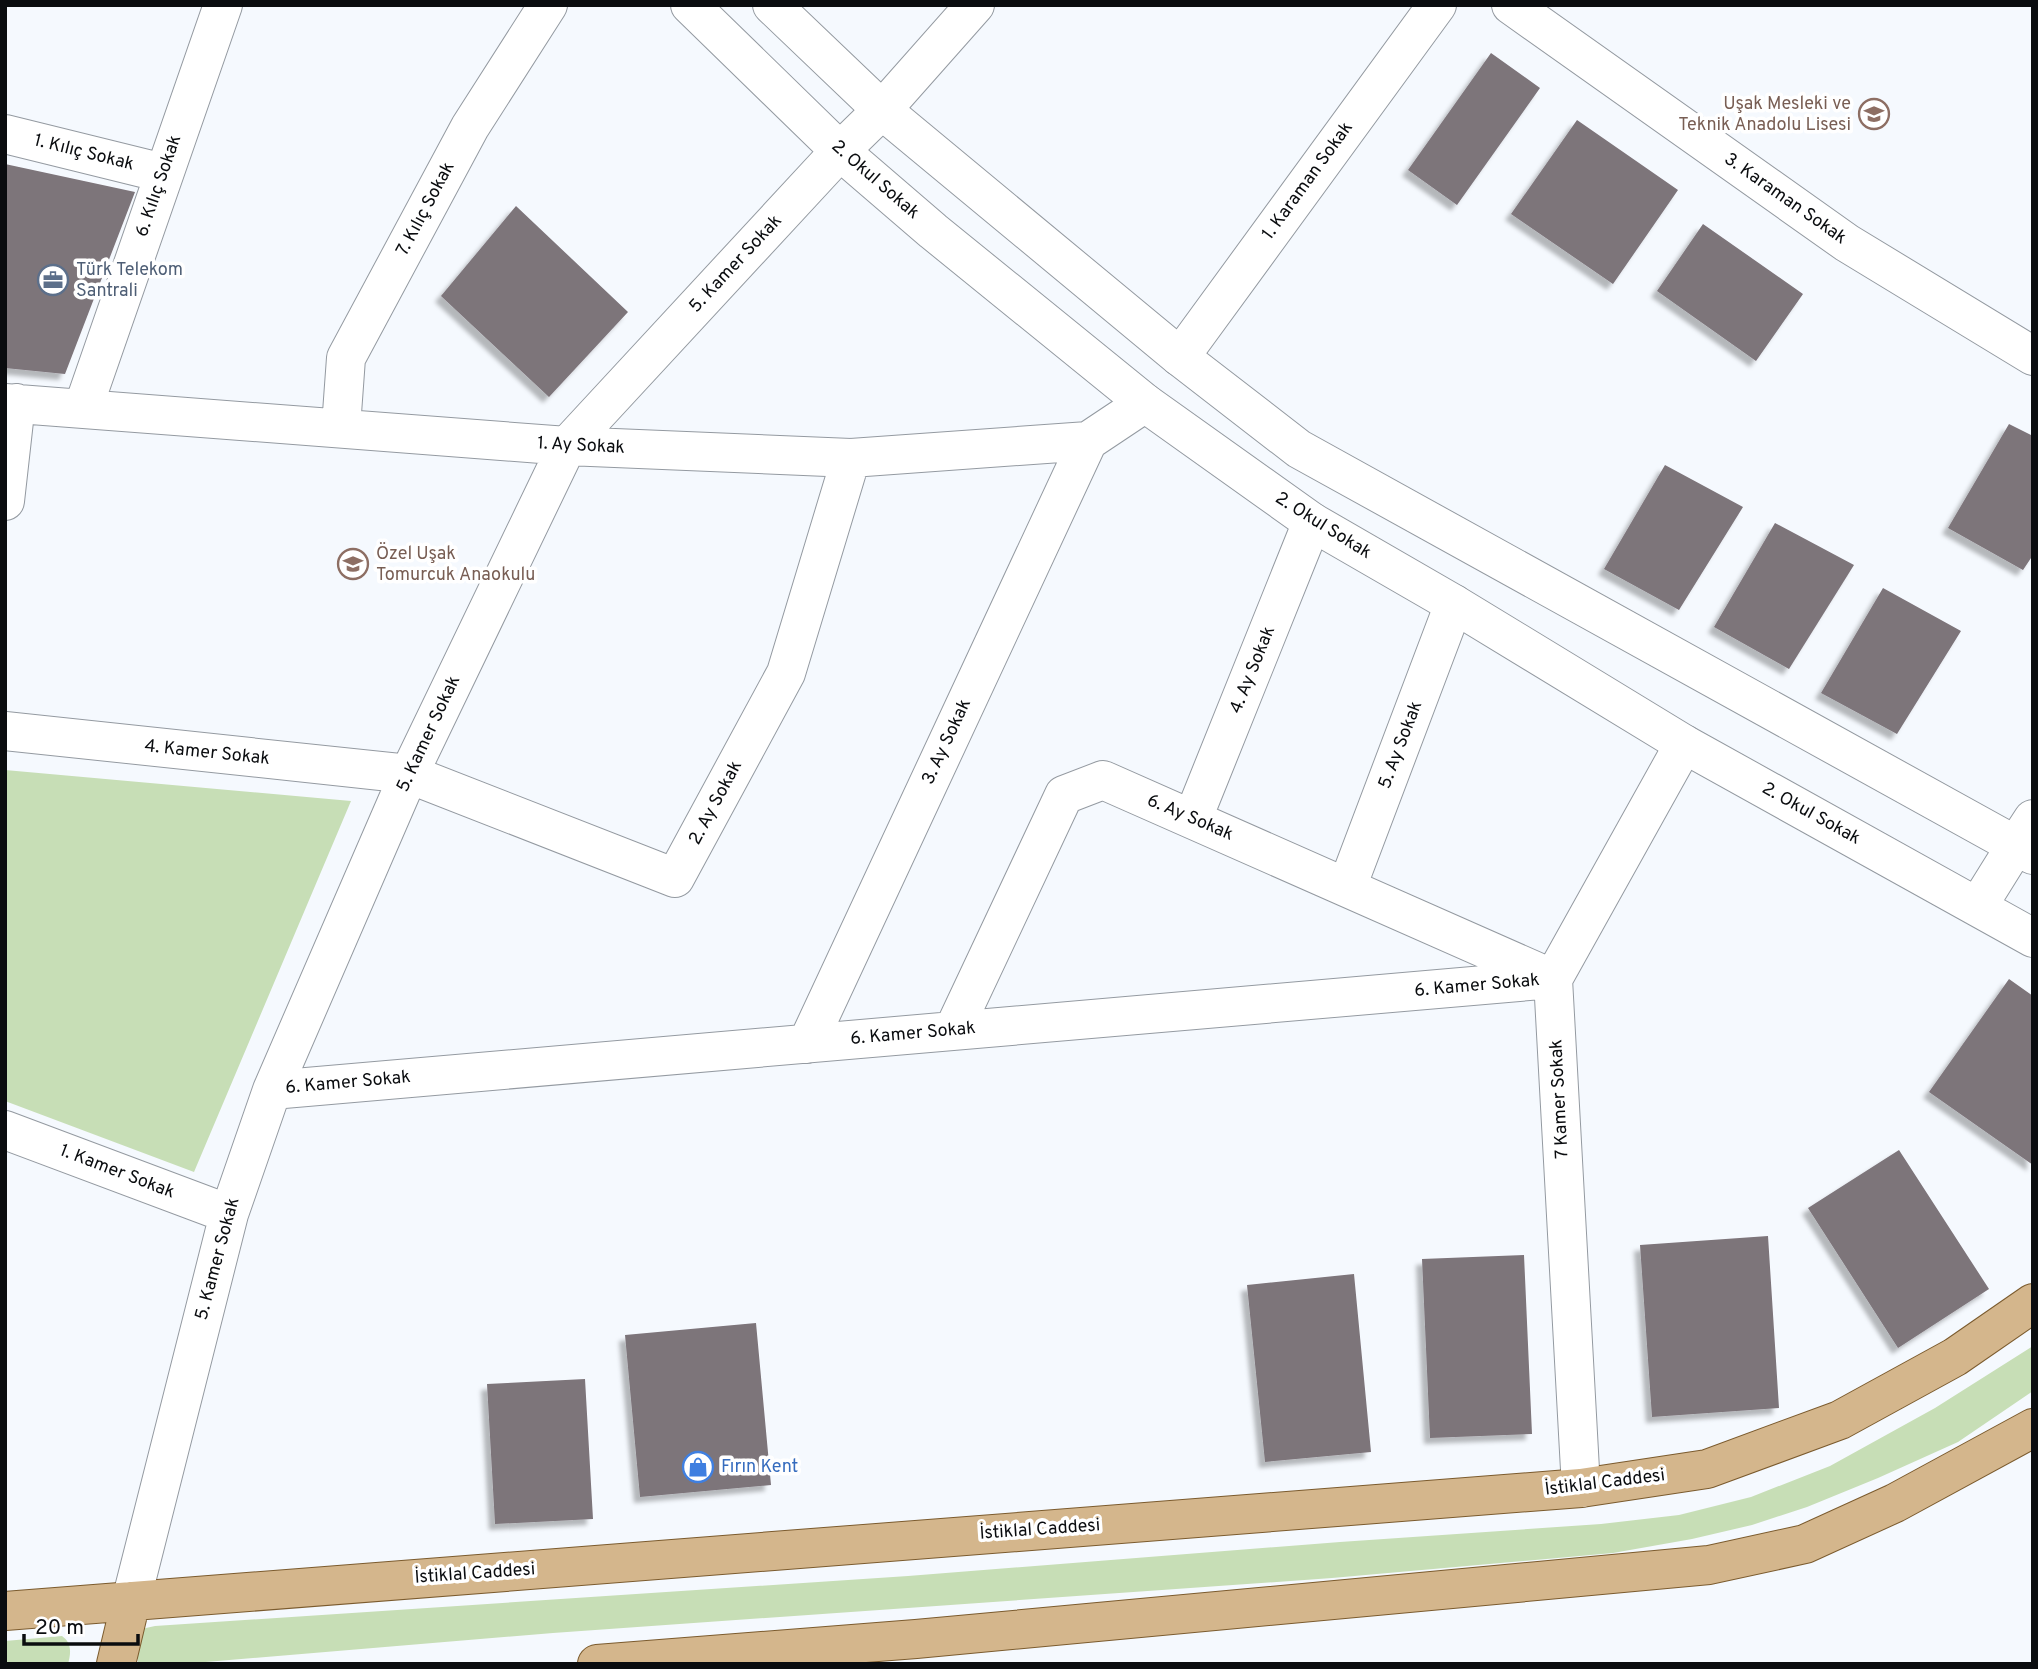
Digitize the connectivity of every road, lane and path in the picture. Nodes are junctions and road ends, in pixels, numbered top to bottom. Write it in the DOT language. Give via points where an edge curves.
graph roads {
  1 [pos="222,5"];
  2 [pos="548,5"];
  3 [pos="690,5"];
  4 [pos="772,5"];
  5 [pos="975,5"];
  6 [pos="1437,5"];
  7 [pos="1511,5"];
  8 [pos="882,110"];
  9 [pos="5,134"];
  10 [pos="840,151"];
  11 [pos="163,173"];
  12 [pos="2033,356"];
  13 [pos="1180,357"];
  14 [pos="10,403"];
  15 [pos="1146,404"];
  16 [pos="83,408"];
  17 [pos="341,427"];
  18 [pos="1088,441"];
  19 [pos="568,446"];
  20 [pos="851,458"];
  21 [pos="5,501"];
  22 [pos="1312,522"];
  23 [pos="1454,604"];
  24 [pos="5,731"];
  25 [pos="1684,744"];
  26 [pos="409,774"];
  27 [pos="1194,818"];
  28 [pos="2027,840"];
  29 [pos="1347,887"];
  30 [pos="1978,906"];
  31 [pos="2033,937"];
  32 [pos="1553,979"];
  33 [pos="953,1031"];
  34 [pos="807,1044"];
  35 [pos="272,1090"];
  36 [pos="5,1130"];
  37 [pos="229,1214"];
  38 [pos="2033,1303"];
  39 [pos="2033,1428"];
  40 [pos="1581,1488"];
  41 [pos="131,1601"];
  42 [pos="5,1611"];
  43 [pos="917,1651"];
  44 [pos="116,1664"];
  45 [pos="597,1664"];
  1 -- 11 [label="street, 6. Kılıç Sokak"];
  2 -- 17 [label="street, 7. Kılıç Sokak" via="470,127 346,358"];
  3 -- 10 [label="street, 2. Okul Sokak"];
  4 -- 8 [label="street"];
  5 -- 8 [label="street, 5. Kamer Sokak"];
  6 -- 13 [label="street, 1. Karaman Sokak"];
  7 -- 12 [label="street, 3. Karaman Sokak" via="1847,243"];
  8 -- 10 [label="street, 5. Kamer Sokak"];
  8 -- 13 [label="street"];
  9 -- 11 [label="street, 1. Kılıç Sokak"];
  10 -- 15 [label="street, 2. Okul Sokak"];
  10 -- 19 [label="street, 5. Kamer Sokak"];
  11 -- 16 [label="street, 6. Kılıç Sokak"];
  13 -- 15 [label="street, 1. Karaman Sokak"];
  13 -- 28 [label="street" via="1299,449"];
  14 -- 16 [label="street, 1. Ay Sokak"];
  14 -- 21 [label="street"];
  15 -- 18 [label="street, 1. Ay Sokak"];
  15 -- 22 [label="street, 2. Okul Sokak"];
  16 -- 17 [label="street, 1. Ay Sokak"];
  17 -- 19 [label="street, 1. Ay Sokak"];
  18 -- 20 [label="street, 1. Ay Sokak"];
  18 -- 34 [label="street, 3. Ay Sokak"];
  19 -- 20 [label="street, 1. Ay Sokak"];
  19 -- 26 [label="street, 5. Kamer Sokak"];
  20 -- 26 [label="street, 2. Ay Sokak" via="786,673 675,878"];
  22 -- 23 [label="street, 2. Okul Sokak"];
  22 -- 27 [label="street, 4. Ay Sokak"];
  23 -- 25 [label="street, 2. Okul Sokak"];
  23 -- 29 [label="street, 5. Ay Sokak"];
  24 -- 26 [label="street, 4. Kamer Sokak"];
  25 -- 30 [label="street, 2. Okul Sokak"];
  25 -- 32 [label="street"];
  26 -- 35 [label="street, 5. Kamer Sokak"];
  27 -- 29 [label="street, 6. Ay Sokak"];
  27 -- 33 [label="street, 6. Ay Sokak" via="1103,780 1064,795"];
  28 -- 30 [label="street"];
  29 -- 32 [label="street, 6. Ay Sokak"];
  30 -- 31 [label="street, 2. Okul Sokak"];
  32 -- 33 [label="street, 6. Kamer Sokak"];
  32 -- 40 [label="street, 7 Kamer Sokak"];
  33 -- 34 [label="street, 6. Kamer Sokak"];
  34 -- 35 [label="street, 6. Kamer Sokak"];
  35 -- 37 [label="street, 5. Kamer Sokak"];
  36 -- 37 [label="street, 1. Kamer Sokak"];
  37 -- 41 [label="street, 5. Kamer Sokak"];
  38 -- 40 [label="main road, İstiklal Caddesi" via="1955,1357 1840,1420 1707,1469"];
  39 -- 43 [label="main road" via="1895,1503 1805,1544 1709,1564"];
  40 -- 41 [label="main road, İstiklal Caddesi"];
  41 -- 42 [label="main road, İstiklal Caddesi"];
  41 -- 44 [label="main road"];
  43 -- 45 [label="main road"];
}
